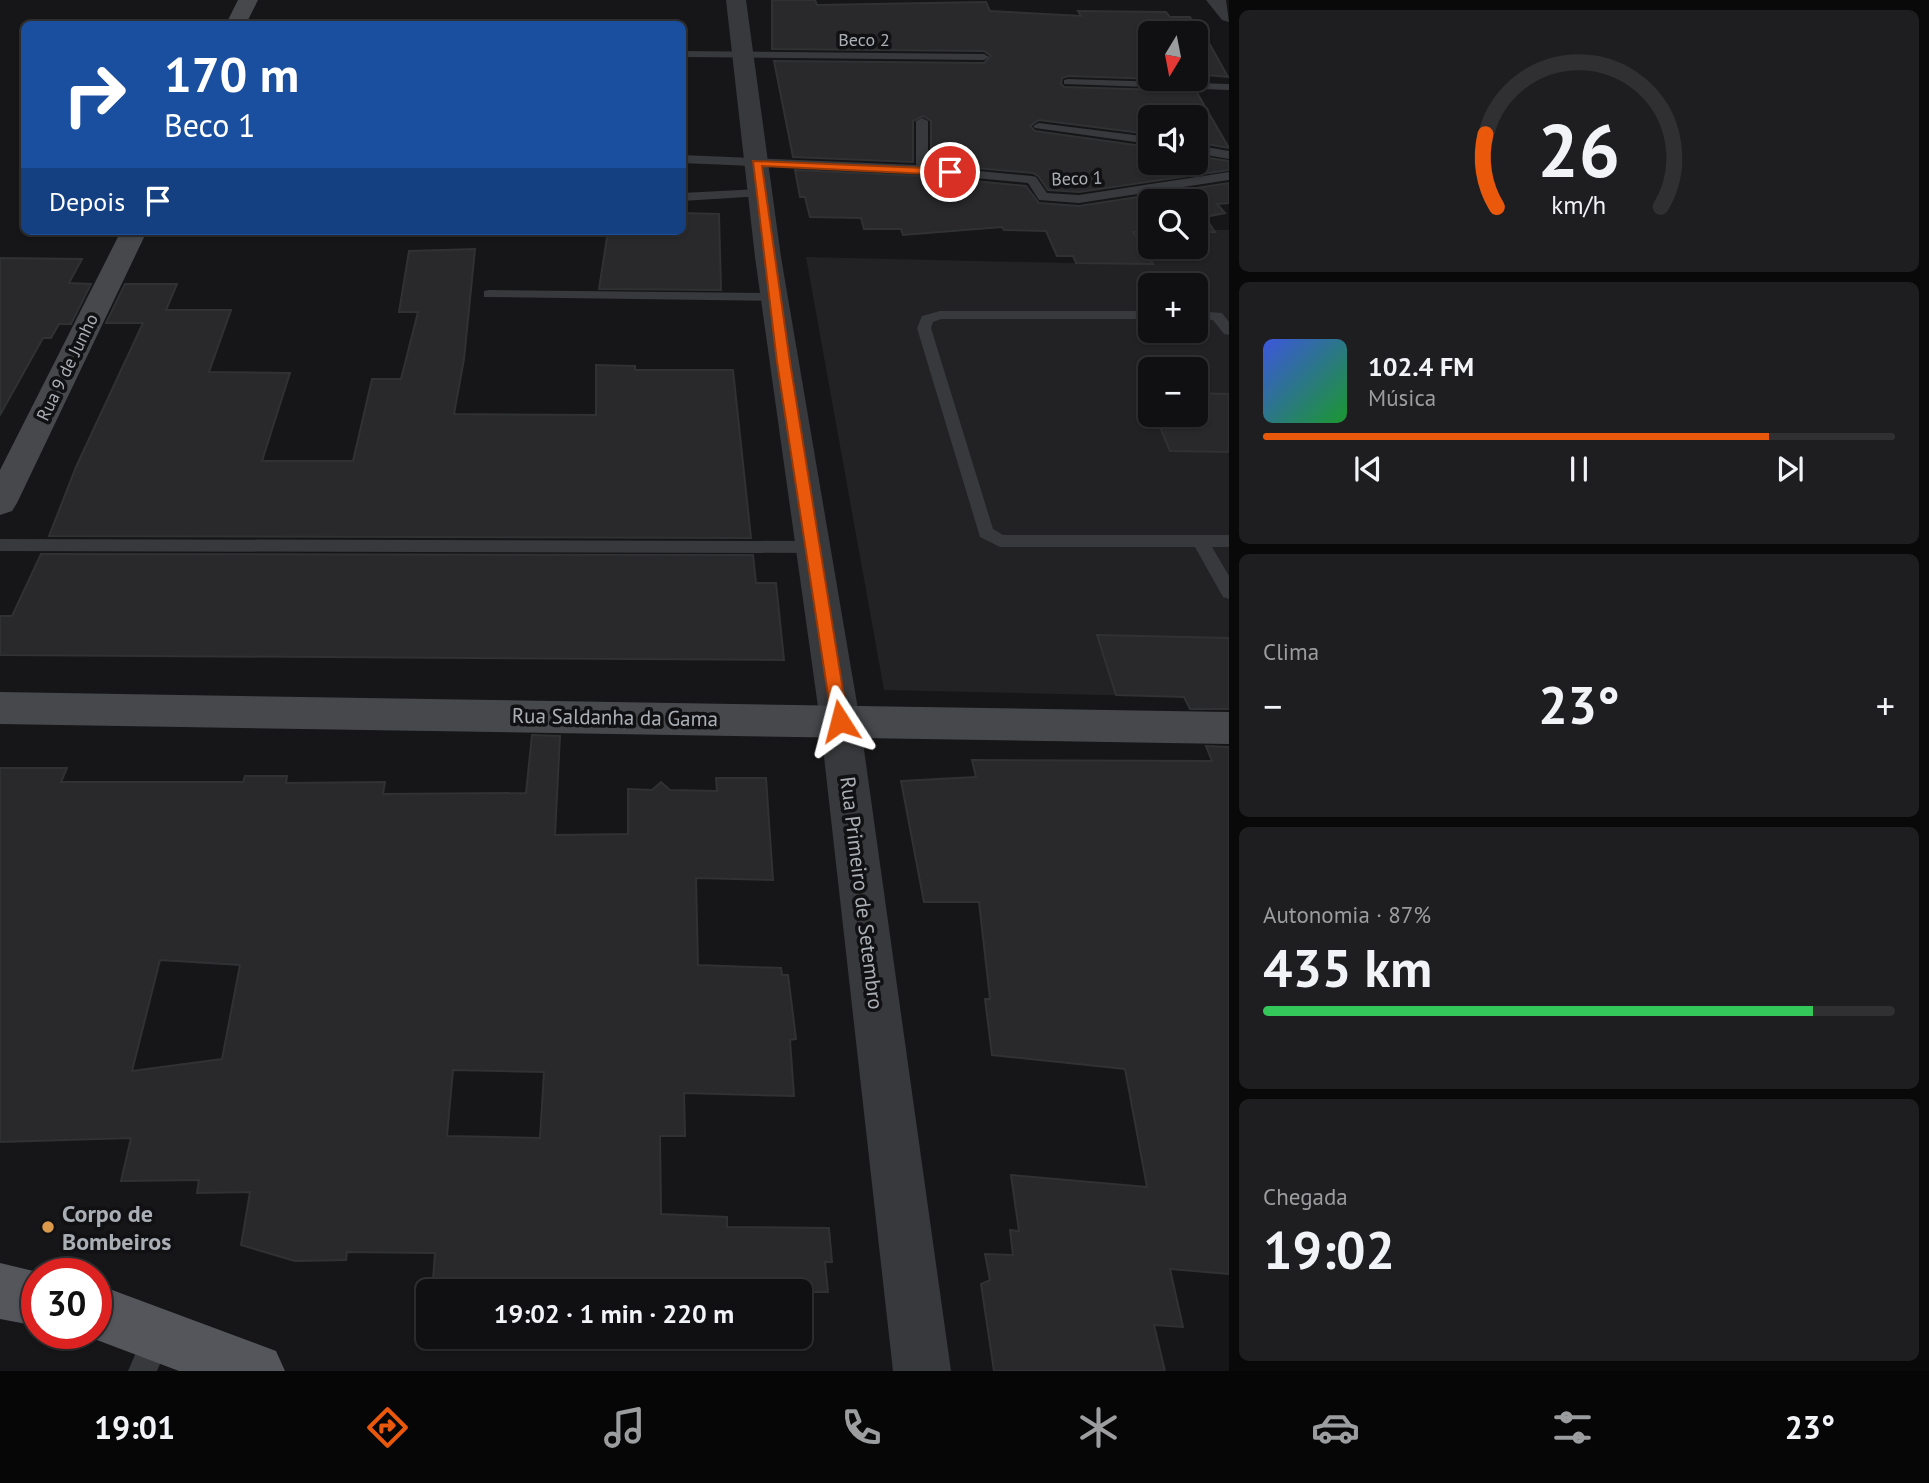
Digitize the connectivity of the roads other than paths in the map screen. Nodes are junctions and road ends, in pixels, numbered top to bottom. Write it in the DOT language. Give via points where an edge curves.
graph roads {
  1 [pos="248,0"];
  2 [pos="736,0"];
  3 [pos="1216,0"];
  4 [pos="1229,16"];
  5 [pos="238,21"];
  6 [pos="686,54"];
  7 [pos="743,56"];
  8 [pos="984,57"];
  9 [pos="1068,82"];
  10 [pos="1229,87"];
  11 [pos="922,121"];
  12 [pos="1039,127"];
  13 [pos="1138,139"];
  14 [pos="1208,151"];
  15 [pos="1229,155"];
  16 [pos="686,159"];
  17 [pos="756,163"];
  18 [pos="922,169"];
  19 [pos="1229,176"];
  20 [pos="759,193"];
  21 [pos="686,197"];
  22 [pos="132,235"];
  23 [pos="489,294"];
  24 [pos="774,297"];
  25 [pos="1138,315"];
  26 [pos="1208,316"];
  27 [pos="1229,331"];
  28 [pos="0,503"];
  29 [pos="1200,541"];
  30 [pos="1229,541"];
  31 [pos="0,545"];
  32 [pos="813,547"];
  33 [pos="1229,592"];
  34 [pos="0,708"];
  35 [pos="840,721"];
  36 [pos="1229,728"];
  37 [pos="0,1291"];
  38 [pos="21,1295"];
  39 [pos="112,1324"];
  40 [pos="150,1353"];
  41 [pos="256,1371"];
  42 [pos="922,1371"];
  1 -- 5 [label="street"];
  2 -- 7 [label="street, Rua Primeiro de Setembro"];
  3 -- 4 [label="street"];
  6 -- 7 [label="lane, Beco 2"];
  7 -- 8 [label="lane, Beco 2"];
  7 -- 17 [label="street, Rua Primeiro de Setembro"];
  9 -- 10 [label="lane"];
  11 -- 18 [label="lane"];
  12 -- 13 [label="lane"];
  14 -- 15 [label="lane"];
  16 -- 17 [label="lane, Beco 1"];
  17 -- 18 [label="lane, Beco 1"];
  17 -- 20 [label="street, Rua Primeiro de Setembro"];
  18 -- 19 [label="lane, Beco 1" via="1032,180 1044,197 1079,199"];
  20 -- 21 [label="lane"];
  20 -- 24 [label="street, Rua Primeiro de Setembro"];
  22 -- 28 [label="street, Rua 9 de Junho"];
  23 -- 24 [label="lane"];
  24 -- 32 [label="street, Rua Primeiro de Setembro"];
  25 -- 29 [label="lane" via="940,315 927,319 924,328 991,538"];
  26 -- 27 [label="lane" via="1217,316"];
  29 -- 30 [label="lane"];
  29 -- 33 [label="lane"];
  31 -- 32 [label="lane"];
  32 -- 35 [label="street, Rua Primeiro de Setembro"];
  34 -- 35 [label="street, Rua Saldanha da Gama"];
  35 -- 36 [label="street, Rua Saldanha da Gama"];
  35 -- 42 [label="street, Rua Primeiro de Setembro"];
  37 -- 38 [label="main road"];
  39 -- 40 [label="main road"];
  40 -- 41 [label="main road"];
}
